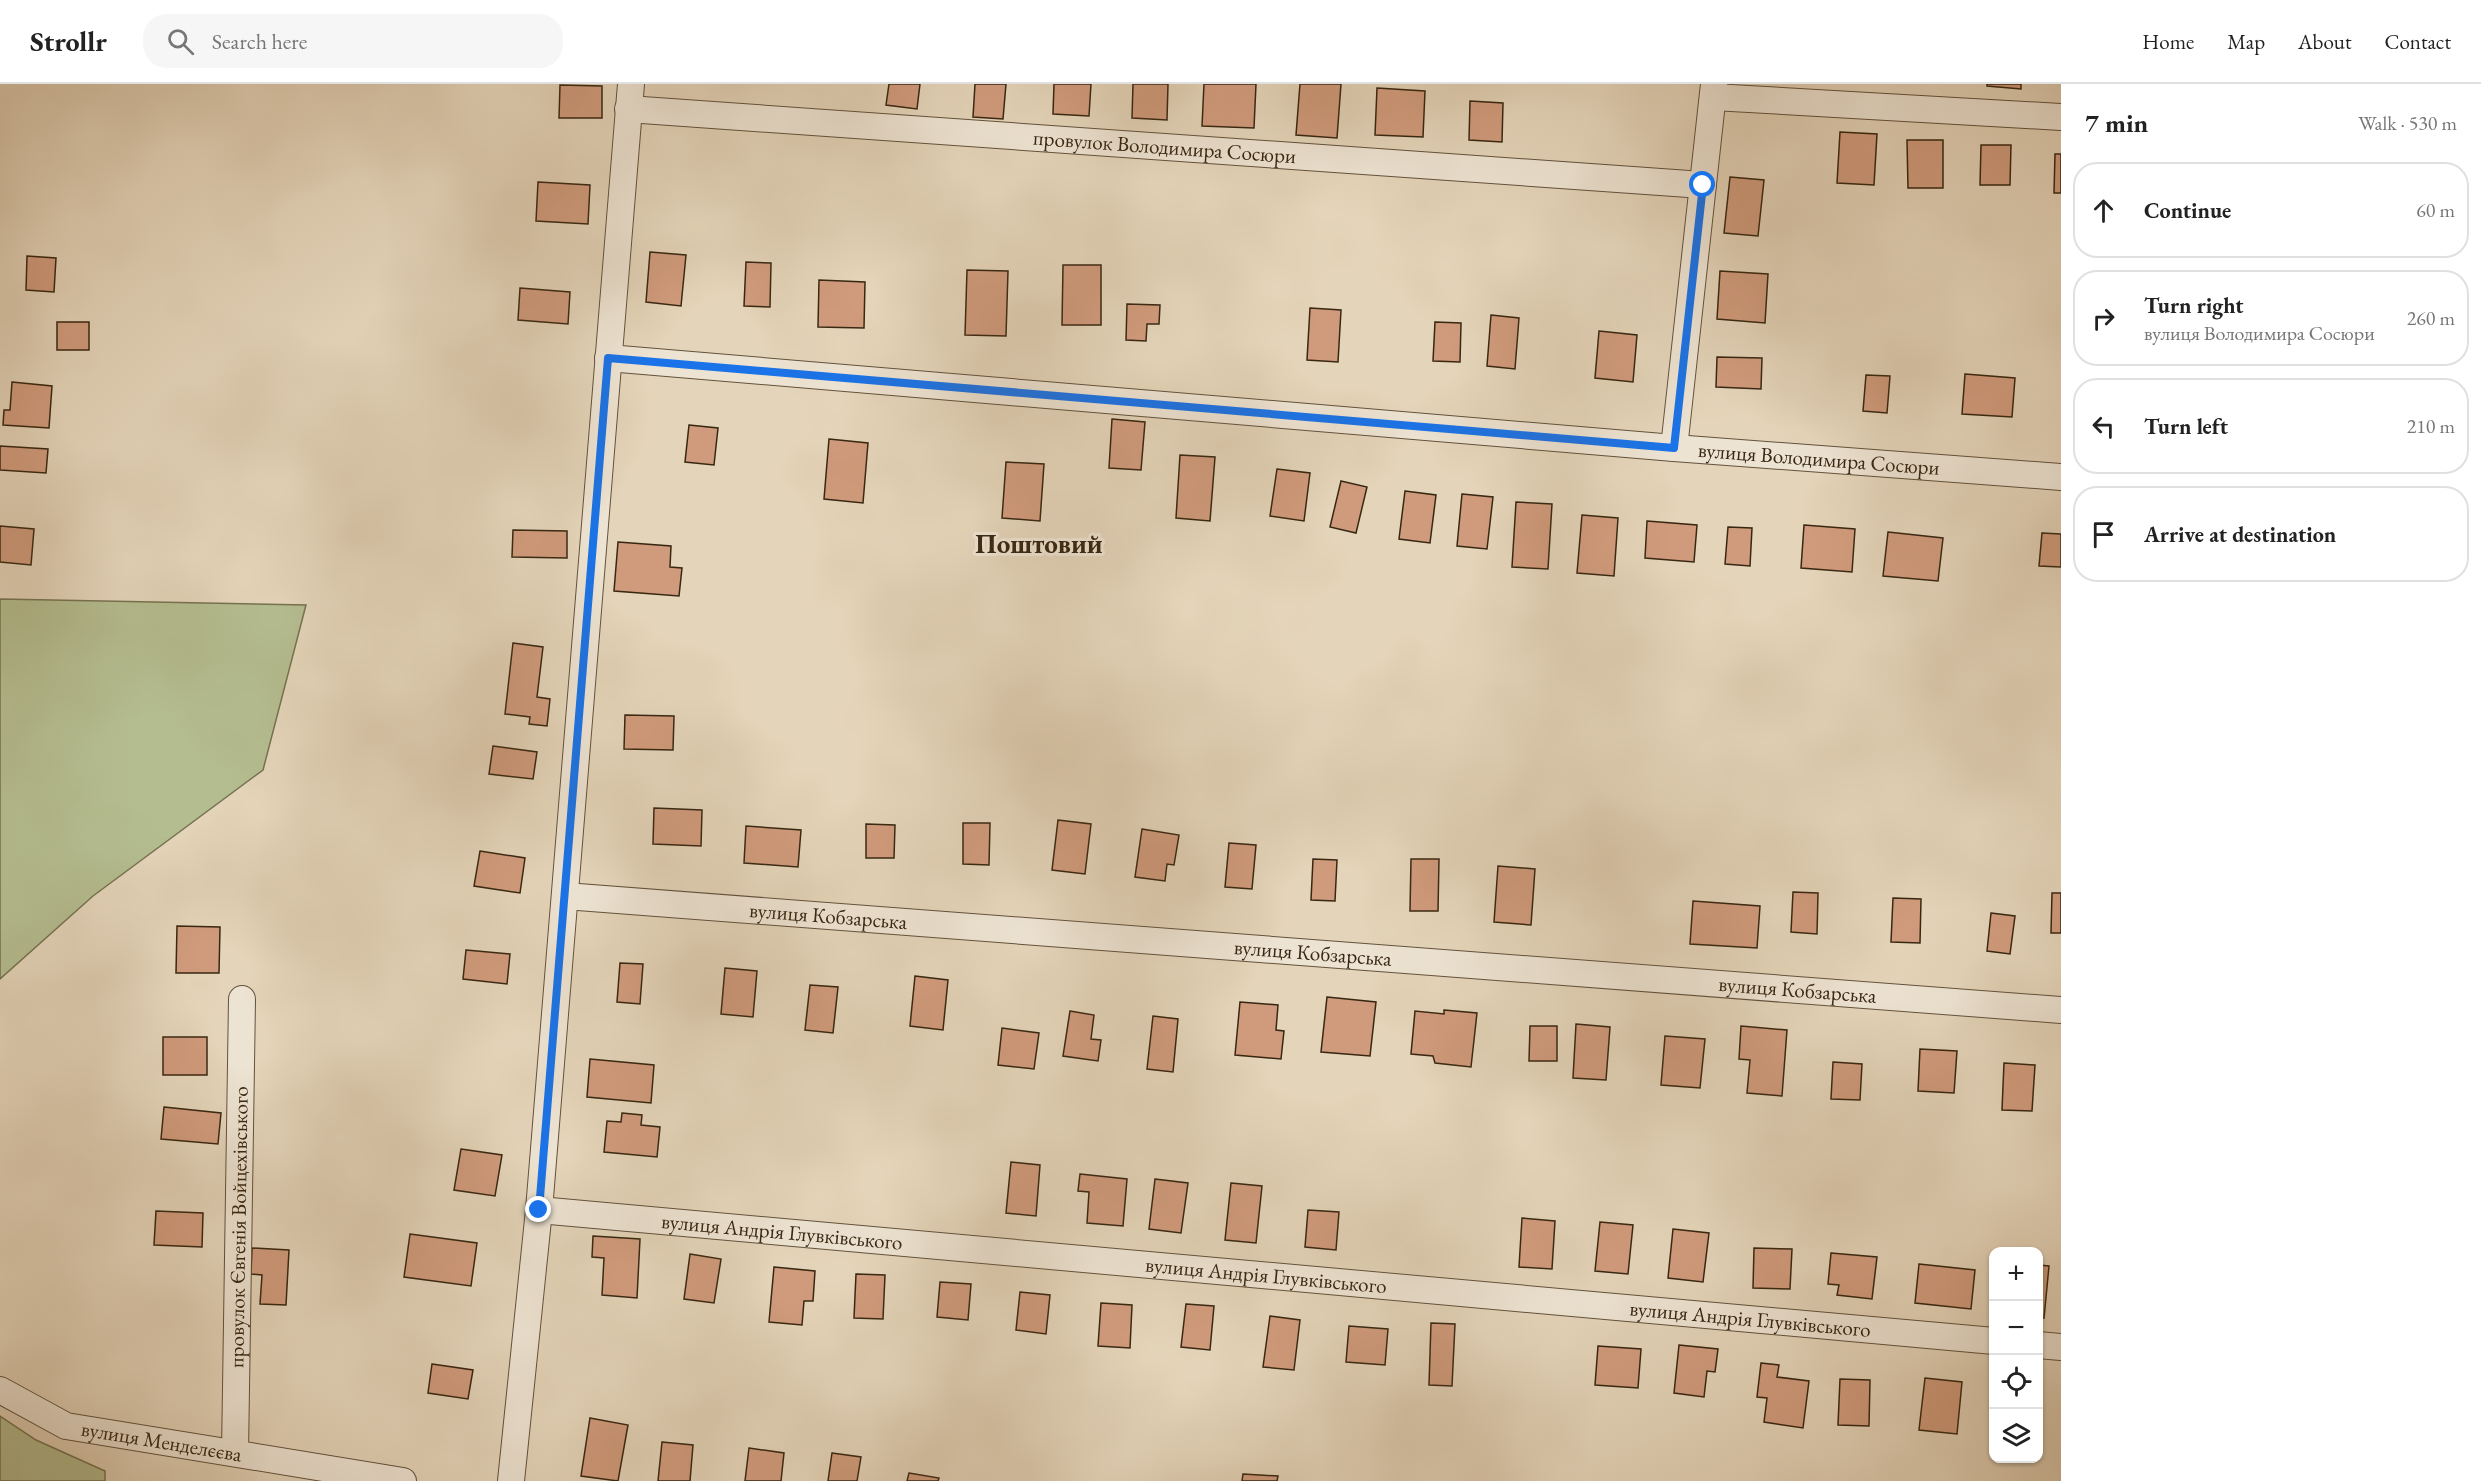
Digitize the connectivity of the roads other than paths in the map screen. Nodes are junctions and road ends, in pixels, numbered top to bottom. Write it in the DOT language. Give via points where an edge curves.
graph roads {
  1 [pos="631,84"];
  2 [pos="1714,91"];
  3 [pos="628,110"];
  4 [pos="2061,117"];
  5 [pos="1703,185"];
  6 [pos="608,358"];
  7 [pos="1674,448"];
  8 [pos="2061,477"];
  9 [pos="565,896"];
  10 [pos="242,999"];
  11 [pos="2061,1010"];
  12 [pos="539,1210"];
  13 [pos="1989,1341"];
  14 [pos="2043,1345"];
  15 [pos="2061,1347"];
  16 [pos="0,1390"];
  17 [pos="235,1453"];
  18 [pos="403,1481"];
  19 [pos="511,1481"];
  1 -- 3 [label="street"];
  2 -- 4 [label="street"];
  2 -- 5 [label="street"];
  3 -- 5 [label="street, провулок Володимира Сосюри"];
  3 -- 6 [label="street"];
  5 -- 7 [label="street"];
  6 -- 7 [label="street, вулиця Володимира Сосюри"];
  6 -- 9 [label="street"];
  7 -- 8 [label="street, вулиця Володимира Сосюри"];
  9 -- 11 [label="street, вулиця Кобзарська"];
  9 -- 12 [label="street"];
  10 -- 17 [label="street, провулок Євгенія Войцехівського"];
  12 -- 13 [label="street, вулиця Андрія Глувківського"];
  12 -- 19 [label="street"];
  14 -- 15 [label="street"];
  16 -- 17 [label="street, вулиця Менделєєва" via="66,1426"];
  17 -- 18 [label="street, вулиця Менделєєва"];
}
